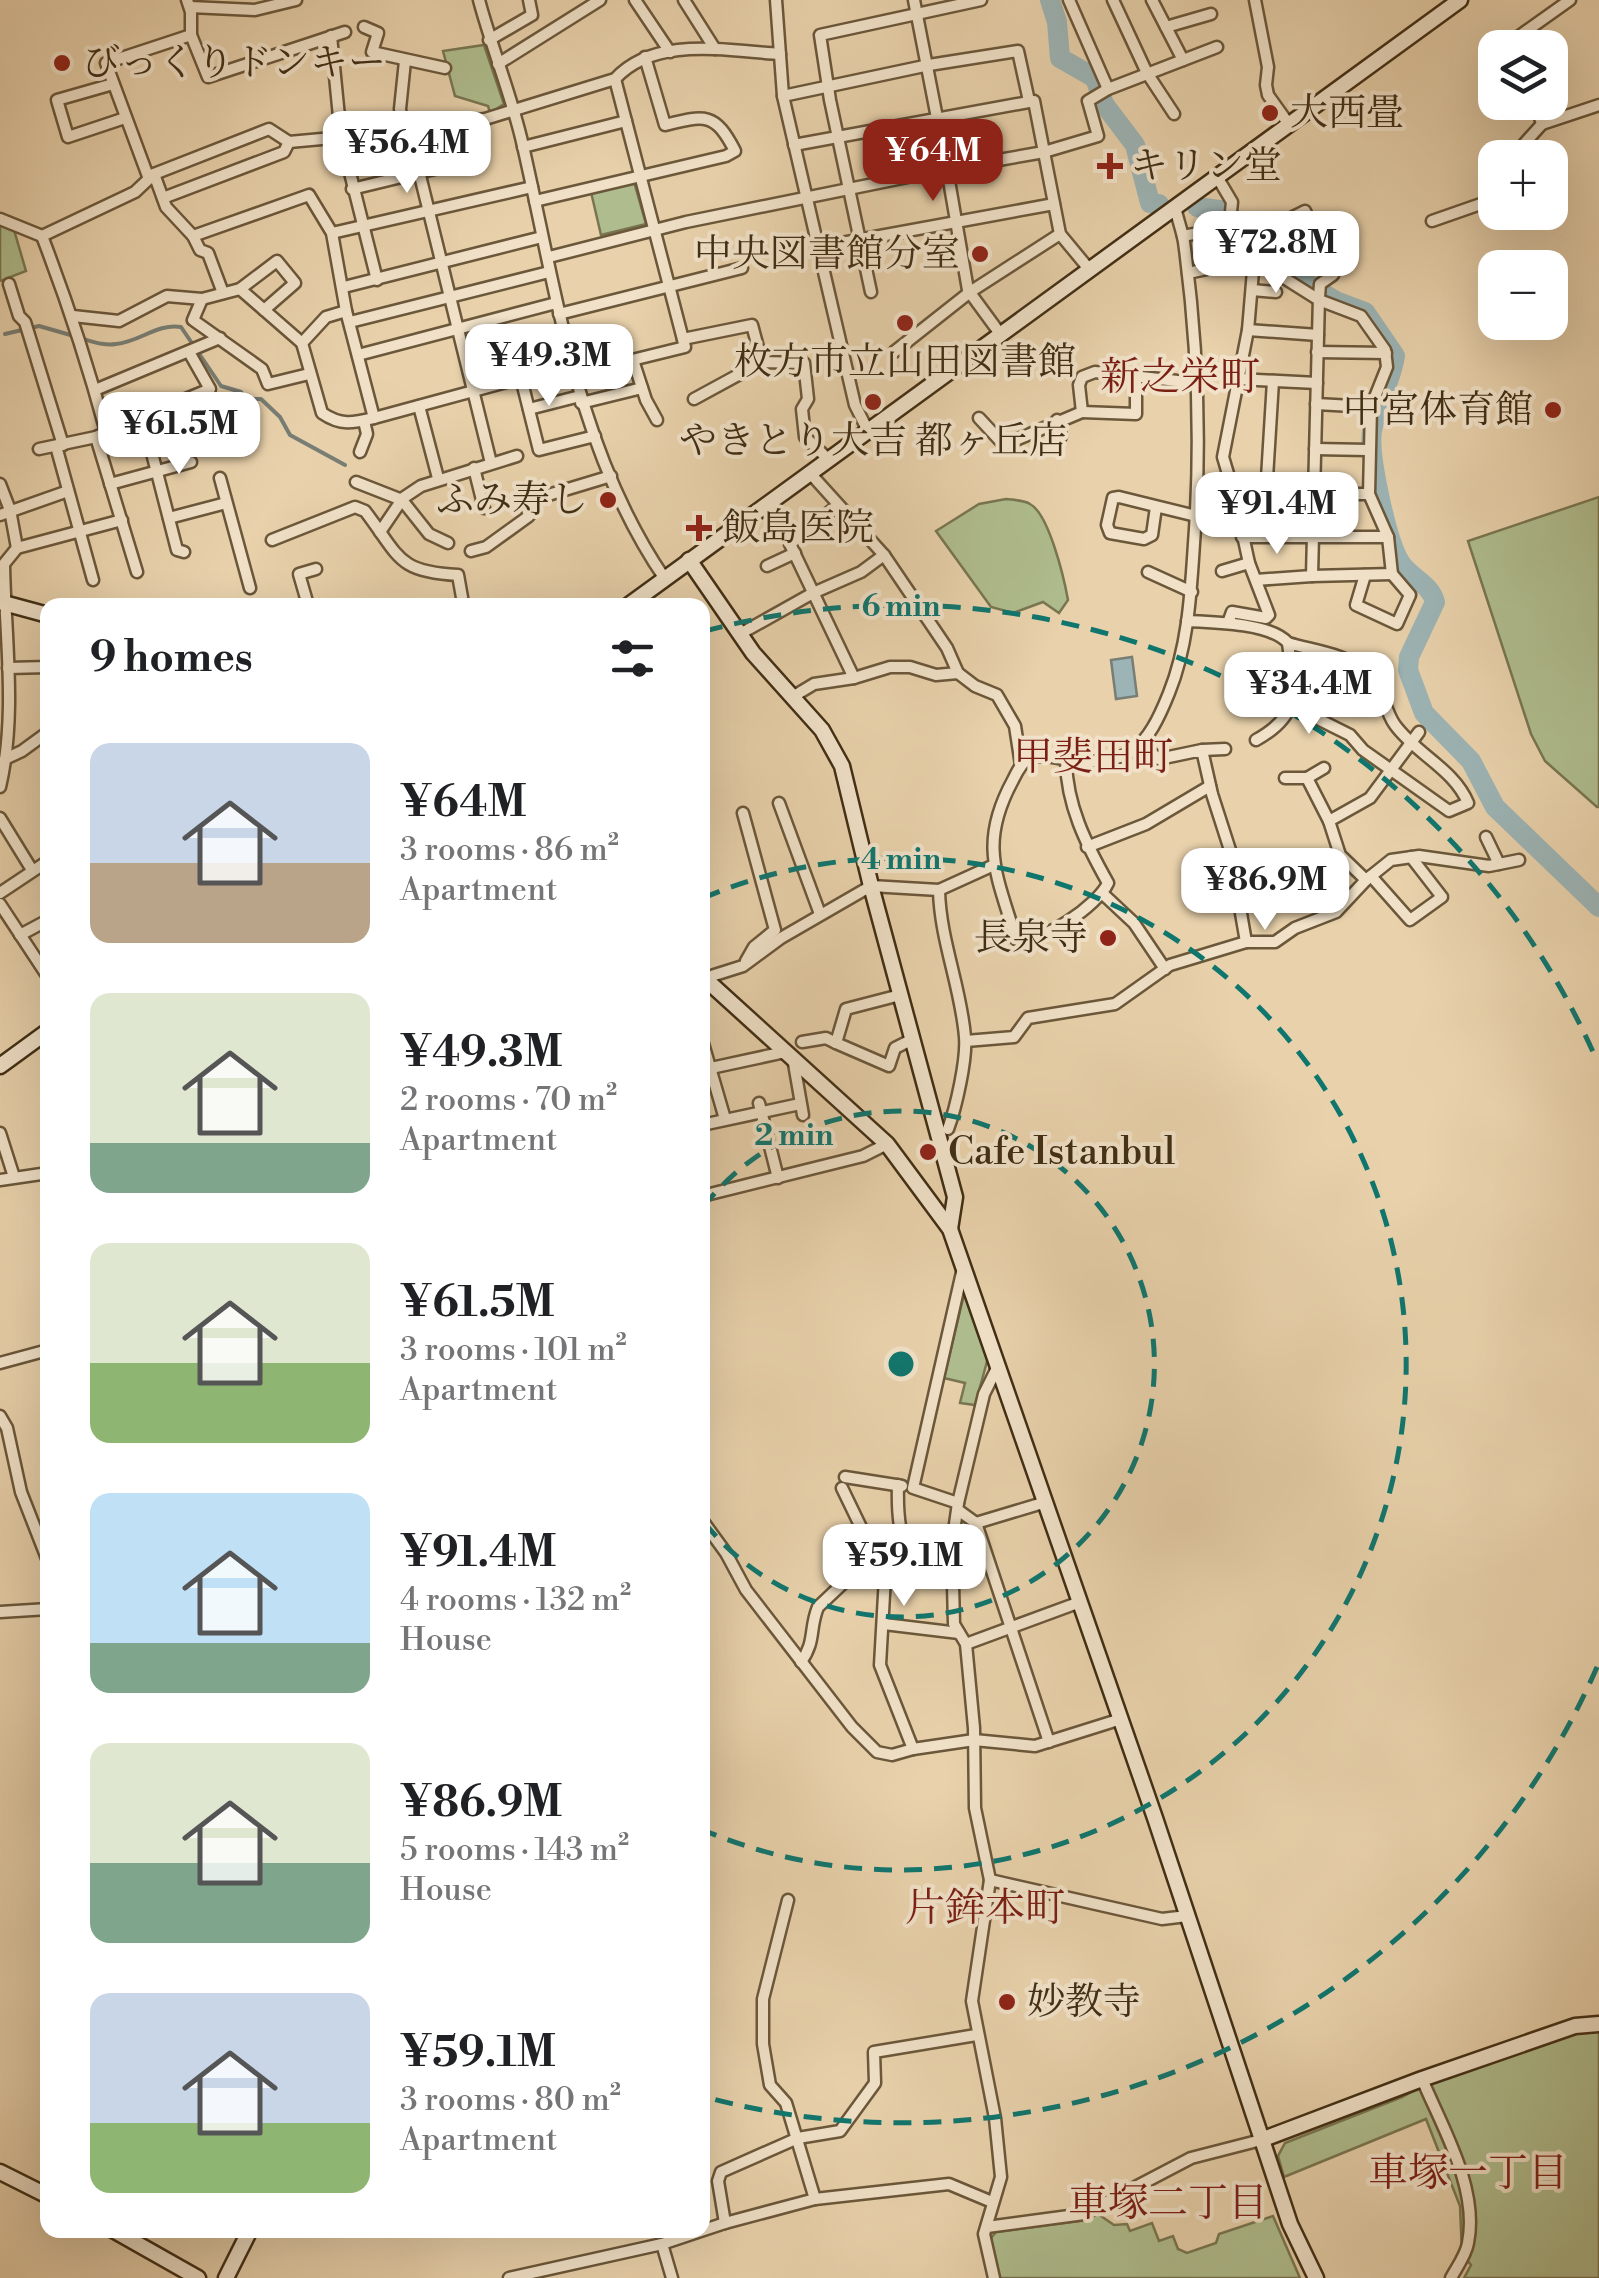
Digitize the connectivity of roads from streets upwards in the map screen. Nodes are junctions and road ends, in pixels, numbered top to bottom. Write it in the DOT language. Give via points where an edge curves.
graph roads {
  1 [pos="296,0"];
  2 [pos="478,0"];
  3 [pos="529,0"];
  4 [pos="600,0"];
  5 [pos="634,0"];
  6 [pos="684,0"];
  7 [pos="776,0"];
  8 [pos="914,0"];
  9 [pos="981,0"];
  10 [pos="1069,0"];
  11 [pos="1113,0"];
  12 [pos="1152,0"];
  13 [pos="1255,0"];
  14 [pos="1460,0"];
  15 [pos="1570,0"];
  16 [pos="188,4"];
  17 [pos="226,4"];
  18 [pos="1443,6"];
  19 [pos="918,14"];
  20 [pos="1212,14"];
  21 [pos="364,27"];
  22 [pos="1166,28"];
  23 [pos="1528,30"];
  24 [pos="346,32"];
  25 [pos="190,35"];
  26 [pos="330,36"];
  27 [pos="489,40"];
  28 [pos="1217,47"];
  29 [pos="715,49"];
  30 [pos="670,52"];
  31 [pos="780,54"];
  32 [pos="645,57"];
  33 [pos="1183,60"];
  34 [pos="405,61"];
  35 [pos="498,64"];
  36 [pos="929,65"];
  37 [pos="445,68"];
  38 [pos="1147,74"];
  39 [pos="615,79"];
  40 [pos="113,84"];
  41 [pos="828,88"];
  42 [pos="1104,91"];
  43 [pos="783,96"];
  44 [pos="1028,102"];
  45 [pos="1599,105"];
  46 [pos="514,110"];
  47 [pos="1174,114"];
  48 [pos="938,116"];
  49 [pos="125,118"];
  50 [pos="626,120"];
  51 [pos="1541,120"];
  52 [pos="1288,122"];
  53 [pos="1542,124"];
  54 [pos="406,131"];
  55 [pos="838,135"];
  56 [pos="341,137"];
  57 [pos="1528,140"];
  58 [pos="289,142"];
  59 [pos="794,145"];
  60 [pos="523,147"];
  61 [pos="1044,152"];
  62 [pos="451,165"];
  63 [pos="948,169"];
  64 [pos="420,173"];
  65 [pos="1216,174"];
  66 [pos="639,175"];
  67 [pos="152,176"];
  68 [pos="532,187"];
  69 [pos="352,188"];
  70 [pos="850,188"];
  71 [pos="805,196"];
  72 [pos="163,198"];
  73 [pos="535,200"];
  74 [pos="1054,204"];
  75 [pos="1478,205"];
  76 [pos="1175,206"];
  77 [pos="429,210"];
  78 [pos="0,219"];
  79 [pos="1231,219"];
  80 [pos="958,220"];
  81 [pos="1432,220"];
  82 [pos="364,226"];
  83 [pos="655,229"];
  84 [pos="332,233"];
  85 [pos="1060,234"];
  86 [pos="42,236"];
  87 [pos="193,236"];
  88 [pos="542,236"];
  89 [pos="1183,236"];
  90 [pos="860,238"];
  91 [pos="1247,240"];
  92 [pos="1320,247"];
  93 [pos="820,248"];
  94 [pos="1304,255"];
  95 [pos="549,257"];
  96 [pos="1254,258"];
  97 [pos="442,263"];
  98 [pos="742,268"];
  99 [pos="1089,269"];
  100 [pos="549,272"];
  101 [pos="1188,273"];
  102 [pos="377,280"];
  103 [pos="9,284"];
  104 [pos="668,285"];
  105 [pos="344,287"];
  106 [pos="240,288"];
  107 [pos="1252,290"];
  108 [pos="870,292"];
  109 [pos="970,292"];
  110 [pos="1276,292"];
  111 [pos="222,293"];
  112 [pos="451,296"];
  113 [pos="1319,298"];
  114 [pos="202,299"];
  115 [pos="558,308"];
  116 [pos="264,310"];
  117 [pos="73,316"];
  118 [pos="348,316"];
  119 [pos="459,329"];
  120 [pos="1248,330"];
  121 [pos="1001,335"];
  122 [pos="1318,335"];
  123 [pos="220,338"];
  124 [pos="683,339"];
  125 [pos="302,343"];
  126 [pos="194,350"];
  127 [pos="894,352"];
  128 [pos="1318,352"];
  129 [pos="1386,353"];
  130 [pos="358,355"];
  131 [pos="633,360"];
  132 [pos="762,362"];
  133 [pos="574,369"];
  134 [pos="309,374"];
  135 [pos="1136,376"];
  136 [pos="521,378"];
  137 [pos="1238,379"];
  138 [pos="1273,381"];
  139 [pos="1196,383"];
  140 [pos="1316,383"];
  141 [pos="642,388"];
  142 [pos="95,390"];
  143 [pos="474,391"];
  144 [pos="694,399"];
  145 [pos="580,400"];
  146 [pos="1316,404"];
  147 [pos="418,406"];
  148 [pos="1370,406"];
  149 [pos="529,408"];
  150 [pos="1082,412"];
  151 [pos="979,418"];
  152 [pos="369,419"];
  153 [pos="657,420"];
  154 [pos="1058,420"];
  155 [pos="145,426"];
  156 [pos="867,429"];
  157 [pos="101,435"];
  158 [pos="595,436"];
  159 [pos="1058,443"];
  160 [pos="1004,445"];
  161 [pos="59,446"];
  162 [pos="39,449"];
  163 [pos="1315,450"];
  164 [pos="1368,450"];
  165 [pos="360,452"];
  166 [pos="1012,455"];
  167 [pos="516,456"];
  168 [pos="827,458"];
  169 [pos="191,462"];
  170 [pos="491,463"];
  171 [pos="474,468"];
  172 [pos="157,471"];
  173 [pos="810,472"];
  174 [pos="611,476"];
  175 [pos="220,478"];
  176 [pos="438,478"];
  177 [pos="356,482"];
  178 [pos="0,484"];
  179 [pos="110,484"];
  180 [pos="68,491"];
  181 [pos="1234,494"];
  182 [pos="1266,494"];
  183 [pos="1314,494"];
  184 [pos="1369,494"];
  185 [pos="1198,496"];
  186 [pos="402,500"];
  187 [pos="226,502"];
  188 [pos="838,506"];
  189 [pos="1156,506"];
  190 [pos="484,508"];
  191 [pos="5,512"];
  192 [pos="1196,516"];
  193 [pos="169,518"];
  194 [pos="122,520"];
  195 [pos="79,532"];
  196 [pos="380,532"];
  197 [pos="1242,537"];
  198 [pos="1312,537"];
  199 [pos="1388,537"];
  200 [pos="272,540"];
  201 [pos="448,542"];
  202 [pos="17,548"];
  203 [pos="471,551"];
  204 [pos="184,552"];
  205 [pos="794,552"];
  206 [pos="884,555"];
  207 [pos="689,560"];
  208 [pos="1249,563"];
  209 [pos="767,566"];
  210 [pos="316,569"];
  211 [pos="1222,571"];
  212 [pos="137,572"];
  213 [pos="1148,572"];
  214 [pos="1392,574"];
  215 [pos="1365,575"];
  216 [pos="1312,576"];
  217 [pos="664,579"];
  218 [pos="93,580"];
  219 [pos="1256,580"];
  220 [pos="250,588"];
  221 [pos="1192,592"];
  222 [pos="813,593"];
  223 [pos="305,598"];
  224 [pos="460,598"];
  225 [pos="638,598"];
  226 [pos="2,603"];
  227 [pos="40,613"];
  228 [pos="1188,621"];
  229 [pos="1228,623"];
  230 [pos="3,628"];
  231 [pos="740,634"];
  232 [pos="1288,643"];
  233 [pos="1320,653"];
  234 [pos="40,667"];
  235 [pos="8,668"];
  236 [pos="958,672"];
  237 [pos="854,678"];
  238 [pos="794,696"];
  239 [pos="1419,732"];
  240 [pos="40,738"];
  241 [pos="1256,740"];
  242 [pos="1411,744"];
  243 [pos="1141,745"];
  244 [pos="1225,749"];
  245 [pos="1202,750"];
  246 [pos="5,759"];
  247 [pos="1066,759"];
  248 [pos="1022,765"];
  249 [pos="1324,768"];
  250 [pos="1391,770"];
  251 [pos="1285,778"];
  252 [pos="1307,778"];
  253 [pos="1210,786"];
  254 [pos="0,787"];
  255 [pos="779,803"];
  256 [pos="743,814"];
  257 [pos="0,818"];
  258 [pos="1328,822"];
  259 [pos="1486,837"];
  260 [pos="1088,847"];
  261 [pos="1411,857"];
  262 [pos="1519,860"];
  263 [pos="1500,864"];
  264 [pos="994,865"];
  265 [pos="40,866"];
  266 [pos="32,870"];
  267 [pos="1368,878"];
  268 [pos="871,886"];
  269 [pos="939,890"];
  270 [pos="0,893"];
  271 [pos="1103,894"];
  272 [pos="0,904"];
  273 [pos="820,914"];
  274 [pos="40,924"];
  275 [pos="20,935"];
  276 [pos="1246,942"];
  277 [pos="40,964"];
  278 [pos="742,966"];
  279 [pos="1165,969"];
  280 [pos="710,975"];
  281 [pos="710,983"];
  282 [pos="900,995"];
  283 [pos="40,1037"];
  284 [pos="911,1040"];
  285 [pos="802,1042"];
  286 [pos="966,1042"];
  287 [pos="836,1043"];
  288 [pos="789,1055"];
  289 [pos="710,1065"];
  290 [pos="0,1066"];
  291 [pos="711,1068"];
  292 [pos="760,1107"];
  293 [pos="725,1119"];
  294 [pos="710,1123"];
  295 [pos="942,1130"];
  296 [pos="0,1133"];
  297 [pos="887,1144"];
  298 [pos="40,1175"];
  299 [pos="14,1177"];
  300 [pos="778,1178"];
  301 [pos="0,1180"];
  302 [pos="710,1194"];
  303 [pos="950,1229"];
  304 [pos="964,1268"];
  305 [pos="40,1352"];
  306 [pos="0,1363"];
  307 [pos="998,1366"];
  308 [pos="0,1416"];
  309 [pos="898,1485"];
  310 [pos="913,1488"];
  311 [pos="1046,1502"];
  312 [pos="958,1507"];
  313 [pos="976,1524"];
  314 [pos="710,1531"];
  315 [pos="40,1541"];
  316 [pos="874,1554"];
  317 [pos="914,1570"];
  318 [pos="1080,1602"];
  319 [pos="40,1610"];
  320 [pos="0,1612"];
  321 [pos="884,1624"];
  322 [pos="1012,1629"];
  323 [pos="959,1633"];
  324 [pos="966,1644"];
  325 [pos="801,1662"];
  326 [pos="1121,1719"];
  327 [pos="974,1740"];
  328 [pos="1050,1742"];
  329 [pos="913,1749"];
  330 [pos="990,1880"];
  331 [pos="788,1900"];
  332 [pos="1187,1916"];
  333 [pos="1599,2024"];
  334 [pos="976,2035"];
  335 [pos="1422,2079"];
  336 [pos="798,2138"];
  337 [pos="1261,2140"];
  338 [pos="0,2172"];
  339 [pos="40,2192"];
  340 [pos="815,2200"];
  341 [pos="992,2202"];
  342 [pos="725,2223"];
  343 [pos="987,2227"];
  344 [pos="710,2228"];
  345 [pos="126,2238"];
  346 [pos="244,2238"];
  347 [pos="680,2238"];
  348 [pos="662,2244"];
  349 [pos="198,2278"];
  350 [pos="226,2278"];
  351 [pos="509,2278"];
  352 [pos="672,2278"];
  353 [pos="994,2278"];
  354 [pos="1316,2278"];
  355 [pos="1451,2278"];
  1 -- 17 [label="street" via="256,10"];
  2 -- 27 [label="street"];
  3 -- 27 [label="street" via="532,15"];
  4 -- 35 [label="street"];
  5 -- 30 [label="street"];
  6 -- 29 [label="street"];
  7 -- 31 [label="street"];
  8 -- 19 [label="street"];
  9 -- 19 [label="street"];
  10 -- 42 [label="street"];
  11 -- 38 [label="street"];
  12 -- 22 [label="street"];
  13 -- 52 [label="street" via="1268,95"];
  14 -- 18 [label="street"];
  15 -- 23 [label="street"];
  16 -- 17 [label="street"];
  16 -- 25 [label="street"];
  18 -- 52 [label="street"];
  19 -- 36 [label="street"];
  19 -- 41 [label="street" via="820,35"];
  20 -- 22 [label="street"];
  21 -- 34 [label="street" via="378,33 372,52"];
  22 -- 33 [label="street"];
  24 -- 26 [label="street"];
  25 -- 26 [label="street" via="208,76"];
  25 -- 40 [label="street" via="106,63"];
  26 -- 56 [label="street"];
  27 -- 35 [label="street"];
  28 -- 33 [label="street"];
  29 -- 30 [label="street"];
  29 -- 31 [label="street"];
  30 -- 32 [label="street"];
  31 -- 43 [label="street"];
  32 -- 39 [label="street"];
  32 -- 66 [label="street" via="666,125 702,116 718,123 736,151"];
  33 -- 38 [label="street"];
  34 -- 37 [label="street"];
  34 -- 54 [label="street" via="400,109"];
  35 -- 46 [label="street"];
  36 -- 41 [label="street"];
  36 -- 44 [label="street" via="1018,51"];
  36 -- 48 [label="street"];
  38 -- 42 [label="street"];
  38 -- 47 [label="street"];
  39 -- 46 [label="street"];
  39 -- 50 [label="street"];
  40 -- 49 [label="street"];
  40 -- 49 [label="street" via="57,100 68,137"];
  41 -- 43 [label="street"];
  41 -- 55 [label="street"];
  42 -- 61 [label="street" via="1088,101 1098,136"];
  43 -- 59 [label="street"];
  44 -- 48 [label="street"];
  44 -- 61 [label="street" via="1034,100"];
  45 -- 53 [label="street"];
  46 -- 54 [label="street"];
  46 -- 60 [label="street"];
  48 -- 55 [label="street"];
  48 -- 63 [label="street"];
  49 -- 67 [label="street"];
  50 -- 60 [label="street"];
  50 -- 66 [label="street"];
  51 -- 53 [label="street"];
  52 -- 65 [label="street"];
  53 -- 57 [label="street"];
  54 -- 56 [label="street"];
  54 -- 64 [label="street"];
  55 -- 59 [label="street"];
  55 -- 70 [label="street"];
  56 -- 58 [label="street"];
  56 -- 69 [label="street"];
  58 -- 67 [label="street" via="269,129"];
  58 -- 72 [label="street" via="284,152"];
  59 -- 71 [label="street"];
  60 -- 68 [label="street"];
  61 -- 63 [label="street"];
  61 -- 74 [label="street"];
  62 -- 64 [label="street"];
  63 -- 70 [label="street"];
  63 -- 80 [label="street"];
  64 -- 69 [label="street"];
  64 -- 77 [label="street"];
  65 -- 76 [label="street"];
  65 -- 79 [label="street" via="1232,202"];
  66 -- 73 [label="street"];
  66 -- 83 [label="street"];
  67 -- 72 [label="street"];
  67 -- 86 [label="street" via="135,192"];
  68 -- 73 [label="street"];
  68 -- 77 [label="street"];
  69 -- 82 [label="street"];
  70 -- 71 [label="street"];
  70 -- 90 [label="street"];
  71 -- 83 [label="street"];
  71 -- 93 [label="street"];
  72 -- 87 [label="street"];
  73 -- 88 [label="street"];
  74 -- 80 [label="street"];
  74 -- 85 [label="street"];
  75 -- 81 [label="street"];
  76 -- 89 [label="street"];
  76 -- 99 [label="street"];
  77 -- 82 [label="street"];
  77 -- 97 [label="street"];
  78 -- 86 [label="street"];
  79 -- 89 [label="street"];
  79 -- 91 [label="street"];
  80 -- 90 [label="street"];
  80 -- 109 [label="street"];
  82 -- 84 [label="street"];
  82 -- 102 [label="street"];
  83 -- 95 [label="street"];
  83 -- 104 [label="street"];
  84 -- 87 [label="street" via="308,195"];
  84 -- 105 [label="street"];
  85 -- 99 [label="street"];
  85 -- 109 [label="street"];
  86 -- 117 [label="street"];
  87 -- 111 [label="street" via="208,254"];
  88 -- 95 [label="street"];
  88 -- 97 [label="street"];
  89 -- 101 [label="street"];
  90 -- 93 [label="street"];
  90 -- 108 [label="street"];
  91 -- 92 [label="street" via="1305,212"];
  91 -- 96 [label="street"];
  92 -- 94 [label="street"];
  92 -- 113 [label="street" via="1333,274 1320,284"];
  93 -- 156 [label="street"];
  95 -- 100 [label="street"];
  96 -- 101 [label="street"];
  96 -- 107 [label="street"];
  96 -- 113 [label="street"];
  97 -- 102 [label="street"];
  97 -- 112 [label="street"];
  98 -- 104 [label="street"];
  99 -- 121 [label="street"];
  100 -- 112 [label="street"];
  100 -- 115 [label="street"];
  101 -- 139 [label="street"];
  102 -- 105 [label="street"];
  103 -- 161 [label="street"];
  104 -- 115 [label="street"];
  104 -- 124 [label="street"];
  105 -- 118 [label="street"];
  106 -- 111 [label="street"];
  106 -- 116 [label="street"];
  106 -- 116 [label="street" via="277,261 294,283"];
  107 -- 110 [label="street"];
  107 -- 120 [label="street"];
  109 -- 121 [label="street"];
  109 -- 127 [label="street"];
  111 -- 114 [label="street"];
  112 -- 118 [label="street"];
  112 -- 119 [label="street"];
  113 -- 122 [label="street"];
  113 -- 129 [label="street" via="1361,316"];
  114 -- 117 [label="street" via="167,296 119,321"];
  114 -- 123 [label="street" via="194,320"];
  115 -- 119 [label="street"];
  115 -- 133 [label="street"];
  116 -- 125 [label="street"];
  117 -- 142 [label="street"];
  118 -- 125 [label="street" via="326,317"];
  118 -- 130 [label="street"];
  119 -- 130 [label="street"];
  119 -- 143 [label="street"];
  120 -- 122 [label="street"];
  120 -- 137 [label="street"];
  121 -- 156 [label="street"];
  122 -- 128 [label="street"];
  123 -- 126 [label="street"];
  123 -- 134 [label="street" via="262,369 268,384"];
  124 -- 131 [label="street" via="685,346"];
  124 -- 132 [label="street" via="752,325"];
  125 -- 134 [label="street"];
  126 -- 142 [label="street"];
  126 -- 157 [label="street" via="210,389"];
  128 -- 129 [label="street"];
  128 -- 140 [label="street"];
  129 -- 148 [label="street" via="1387,367"];
  130 -- 152 [label="street"];
  131 -- 133 [label="street"];
  131 -- 141 [label="street"];
  132 -- 144 [label="street"];
  132 -- 168 [label="street" via="804,362 805,437"];
  133 -- 136 [label="street"];
  133 -- 145 [label="street"];
  134 -- 152 [label="street" via="322,413 336,422"];
  135 -- 139 [label="street"];
  135 -- 150 [label="street" via="1082,377"];
  135 -- 150 [label="street" via="1136,414"];
  136 -- 143 [label="street"];
  136 -- 149 [label="street"];
  137 -- 138 [label="street"];
  137 -- 181 [label="street" via="1223,457"];
  138 -- 140 [label="street"];
  138 -- 182 [label="street"];
  139 -- 185 [label="street"];
  140 -- 146 [label="street"];
  141 -- 145 [label="street"];
  141 -- 153 [label="street"];
  142 -- 157 [label="street"];
  143 -- 147 [label="street"];
  143 -- 170 [label="street"];
  145 -- 149 [label="street"];
  145 -- 158 [label="street"];
  146 -- 148 [label="street"];
  146 -- 163 [label="street"];
  147 -- 152 [label="street"];
  147 -- 176 [label="street"];
  148 -- 164 [label="street"];
  149 -- 158 [label="street" via="539,450"];
  150 -- 154 [label="street"];
  151 -- 160 [label="street"];
  152 -- 165 [label="street"];
  154 -- 159 [label="street"];
  154 -- 160 [label="street"];
  155 -- 172 [label="street"];
  156 -- 168 [label="street"];
  157 -- 161 [label="street"];
  157 -- 179 [label="street"];
  158 -- 174 [label="street"];
  160 -- 166 [label="street"];
  161 -- 162 [label="street"];
  161 -- 180 [label="street"];
  163 -- 164 [label="street"];
  163 -- 183 [label="street"];
  164 -- 184 [label="street"];
  167 -- 170 [label="street"];
  168 -- 173 [label="street"];
  169 -- 172 [label="street"];
  170 -- 171 [label="street"];
  171 -- 176 [label="street"];
  171 -- 190 [label="street"];
  172 -- 179 [label="street"];
  172 -- 193 [label="street"];
  173 -- 188 [label="street"];
  173 -- 207 [label="street"];
  174 -- 203 [label="street" via="525,502 529,516"];
  174 -- 217 [label="street"];
  175 -- 187 [label="street"];
  176 -- 186 [label="street"];
  177 -- 186 [label="street"];
  178 -- 191 [label="street"];
  179 -- 194 [label="street"];
  180 -- 191 [label="street"];
  180 -- 195 [label="street"];
  181 -- 182 [label="street"];
  181 -- 185 [label="street"];
  181 -- 197 [label="street"];
  182 -- 183 [label="street"];
  183 -- 184 [label="street"];
  183 -- 198 [label="street"];
  184 -- 199 [label="street"];
  185 -- 192 [label="street"];
  186 -- 196 [label="street"];
  186 -- 201 [label="street" via="429,534"];
  187 -- 193 [label="street"];
  187 -- 220 [label="street"];
  188 -- 205 [label="street" via="790,544"];
  188 -- 206 [label="street"];
  189 -- 189 [label="street" via="1113,498 1110,533 1152,535"];
  189 -- 192 [label="street"];
  191 -- 202 [label="street"];
  192 -- 221 [label="street"];
  193 -- 204 [label="street" via="176,550"];
  194 -- 195 [label="street"];
  194 -- 212 [label="street"];
  195 -- 202 [label="street"];
  195 -- 218 [label="street"];
  196 -- 200 [label="street" via="365,512 352,508"];
  196 -- 224 [label="street" via="407,565 458,575"];
  197 -- 198 [label="street"];
  197 -- 208 [label="street"];
  198 -- 199 [label="street"];
  198 -- 216 [label="street"];
  199 -- 214 [label="street"];
  202 -- 226 [label="street" via="4,564"];
  205 -- 209 [label="street"];
  205 -- 222 [label="street"];
  206 -- 222 [label="street"];
  206 -- 236 [label="street"];
  207 -- 217 [label="street"];
  207 -- 231 [label="street"];
  208 -- 211 [label="street"];
  208 -- 219 [label="street"];
  210 -- 223 [label="street" via="294,576"];
  213 -- 221 [label="street"];
  214 -- 215 [label="street"];
  214 -- 215 [label="street" via="1410,595 1397,624 1356,605"];
  215 -- 216 [label="street"];
  216 -- 219 [label="street"];
  217 -- 225 [label="street"];
  219 -- 229 [label="street" via="1269,614 1232,612"];
  221 -- 228 [label="street"];
  222 -- 231 [label="street"];
  222 -- 237 [label="street"];
  226 -- 227 [label="street"];
  226 -- 230 [label="street"];
  228 -- 229 [label="street"];
  228 -- 243 [label="street" via="1169,692"];
  229 -- 232 [label="street"];
  230 -- 235 [label="street"];
  231 -- 238 [label="street"];
  232 -- 233 [label="street"];
  232 -- 241 [label="street" via="1295,696 1286,719"];
  233 -- 242 [label="street" via="1349,659 1372,674 1392,722"];
  233 -- 250 [label="street" via="1320,720 1350,735"];
  234 -- 235 [label="street"];
  235 -- 246 [label="street"];
  236 -- 237 [label="street" via="890,667"];
  236 -- 248 [label="street" via="997,695 1015,726"];
  237 -- 238 [label="street" via="814,684"];
  238 -- 268 [label="street" via="842,766"];
  239 -- 242 [label="street"];
  240 -- 246 [label="street"];
  242 -- 250 [label="street"];
  242 -- 250 [label="street" via="1472,802 1449,811"];
  243 -- 245 [label="street" via="1159,759"];
  243 -- 247 [label="street" via="1121,759"];
  244 -- 245 [label="street"];
  245 -- 253 [label="street"];
  246 -- 254 [label="street"];
  247 -- 248 [label="street" via="1032,757"];
  247 -- 260 [label="street" via="1066,785"];
  248 -- 264 [label="street" via="995,816"];
  249 -- 252 [label="street"];
  250 -- 258 [label="street" via="1370,798"];
  251 -- 252 [label="street"];
  252 -- 258 [label="street"];
  253 -- 260 [label="street" via="1146,824"];
  253 -- 276 [label="street" via="1230,850"];
  255 -- 273 [label="street"];
  256 -- 278 [label="street" via="774,930"];
  257 -- 266 [label="street"];
  258 -- 267 [label="street" via="1340,855"];
  259 -- 263 [label="street"];
  260 -- 271 [label="street" via="1108,883"];
  261 -- 263 [label="street"];
  261 -- 267 [label="street" via="1391,860"];
  261 -- 267 [label="street" via="1442,897 1410,920"];
  262 -- 263 [label="street"];
  264 -- 269 [label="street"];
  264 -- 271 [label="street" via="1016,939 1060,927"];
  265 -- 266 [label="street"];
  266 -- 270 [label="street"];
  267 -- 276 [label="street" via="1336,912 1275,942"];
  268 -- 269 [label="street"];
  268 -- 273 [label="street"];
  268 -- 282 [label="street"];
  269 -- 286 [label="street"];
  271 -- 279 [label="street" via="1134,923"];
  272 -- 275 [label="street"];
  273 -- 278 [label="street"];
  274 -- 275 [label="street"];
  275 -- 277 [label="street"];
  276 -- 279 [label="street"];
  278 -- 280 [label="street"];
  279 -- 286 [label="street" via="1115,1004 1028,1018 1014,1038"];
  281 -- 288 [label="street"];
  282 -- 284 [label="street"];
  282 -- 287 [label="street" via="846,1009"];
  283 -- 290 [label="street"];
  284 -- 287 [label="street" via="894,1048 889,1066"];
  284 -- 295 [label="street"];
  285 -- 287 [label="street"];
  286 -- 295 [label="street"];
  288 -- 291 [label="street"];
  288 -- 292 [label="street" via="802,1109"];
  288 -- 297 [label="street"];
  289 -- 291 [label="street"];
  291 -- 293 [label="street"];
  292 -- 293 [label="street"];
  292 -- 300 [label="street"];
  293 -- 294 [label="street"];
  295 -- 303 [label="street" via="955,1197"];
  296 -- 299 [label="street"];
  297 -- 300 [label="street"];
  297 -- 303 [label="street"];
  298 -- 299 [label="street"];
  299 -- 301 [label="street"];
  300 -- 302 [label="street"];
  303 -- 304 [label="street"];
  304 -- 307 [label="street"];
  304 -- 310 [label="street"];
  305 -- 306 [label="street"];
  307 -- 311 [label="street"];
  307 -- 312 [label="street" via="984,1394"];
  308 -- 315 [label="street"];
  309 -- 310 [label="street"];
  309 -- 316 [label="street" via="843,1483"];
  309 -- 317 [label="street" via="897,1524"];
  310 -- 312 [label="street"];
  311 -- 313 [label="street"];
  311 -- 318 [label="street"];
  312 -- 313 [label="street"];
  312 -- 323 [label="street" via="952,1565"];
  313 -- 322 [label="street"];
  314 -- 325 [label="street"];
  316 -- 321 [label="street" via="885,1576"];
  316 -- 325 [label="street" via="818,1607 812,1647"];
  318 -- 322 [label="street"];
  318 -- 326 [label="street"];
  319 -- 320 [label="street"];
  321 -- 323 [label="street"];
  321 -- 329 [label="street" via="880,1665"];
  322 -- 324 [label="street"];
  322 -- 328 [label="street"];
  323 -- 324 [label="street"];
  324 -- 327 [label="street"];
  325 -- 329 [label="street" via="877,1752 892,1756"];
  326 -- 328 [label="street"];
  326 -- 332 [label="street"];
  327 -- 328 [label="street"];
  327 -- 329 [label="street"];
  327 -- 330 [label="street" via="976,1808"];
  330 -- 332 [label="street" via="1162,1919"];
  330 -- 334 [label="street" via="972,2001"];
  331 -- 336 [label="street" via="764,1999 764,2044 770,2085 786,2103"];
  332 -- 337 [label="street"];
  333 -- 335 [label="street"];
  334 -- 336 [label="street" via="874,2052 874,2084 852,2118 840,2131"];
  334 -- 341 [label="street" via="1001,2178"];
  335 -- 337 [label="street"];
  335 -- 355 [label="street" via="1466,2190 1468,2245"];
  336 -- 340 [label="street"];
  336 -- 342 [label="street" via="721,2172"];
  337 -- 343 [label="street" via="1191,2158 1084,2214"];
  337 -- 354 [label="street"];
  338 -- 339 [label="street"];
  340 -- 341 [label="street" via="949,2184"];
  340 -- 342 [label="street"];
  341 -- 343 [label="street"];
  342 -- 344 [label="street"];
  343 -- 353 [label="street"];
  345 -- 349 [label="street"];
  346 -- 350 [label="street"];
  347 -- 348 [label="street"];
  348 -- 351 [label="street"];
  348 -- 352 [label="street"];
}
